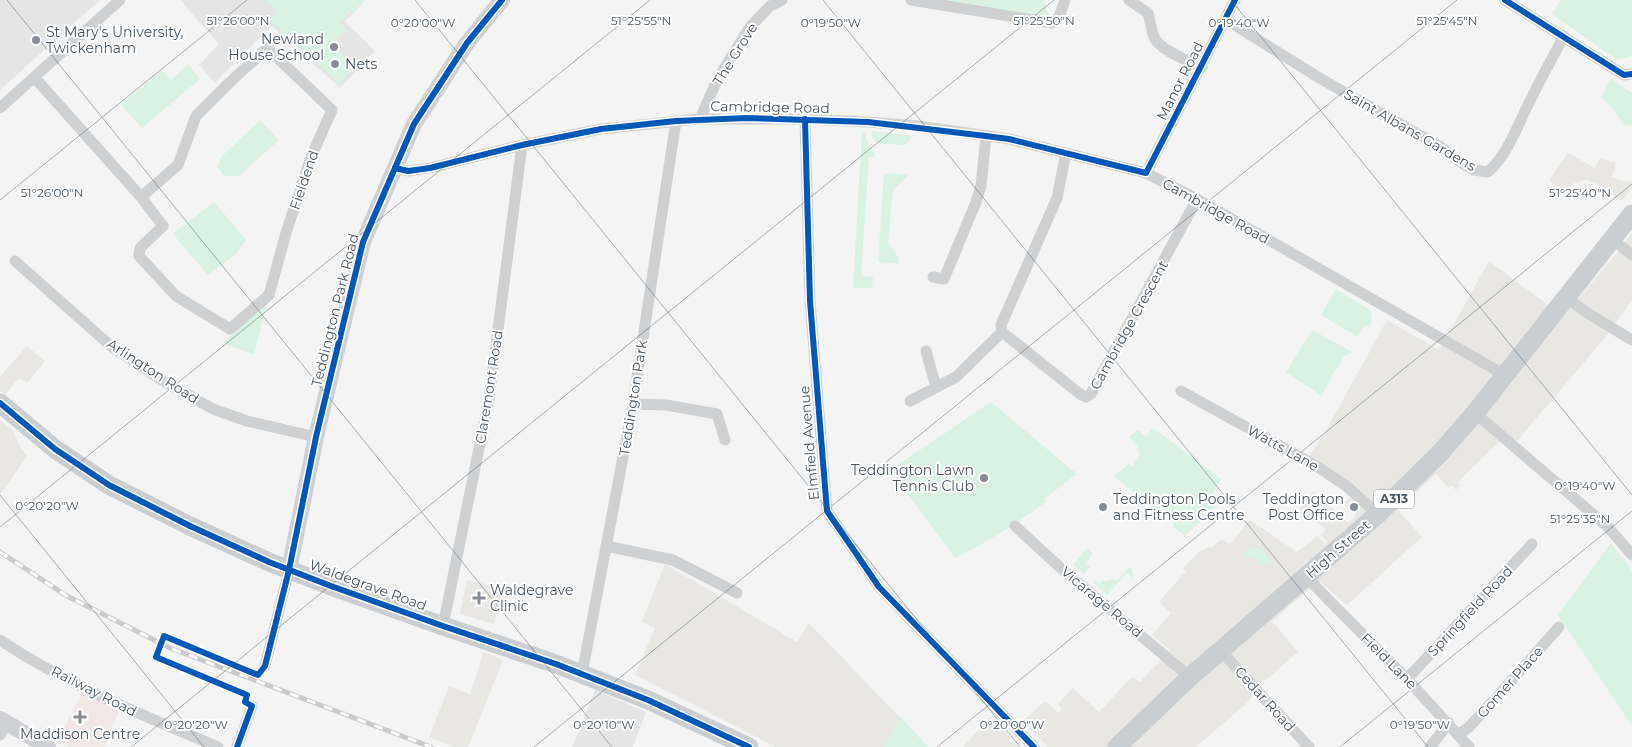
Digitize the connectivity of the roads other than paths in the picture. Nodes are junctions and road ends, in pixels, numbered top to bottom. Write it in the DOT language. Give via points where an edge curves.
graph roads {
  1 [pos="120,0"];
  2 [pos="502,0"];
  3 [pos="782,0"];
  4 [pos="911,0"];
  5 [pos="1065,0"];
  6 [pos="1129,0"];
  7 [pos="1235,0"];
  8 [pos="1505,0"];
  9 [pos="1225,19"];
  10 [pos="1564,36"];
  11 [pos="1202,67"];
  12 [pos="1632,74"];
  13 [pos="35,78"];
  14 [pos="0,108"];
  15 [pos="700,119"];
  16 [pos="805,119"];
  17 [pos="676,121"];
  18 [pos="986,136"];
  19 [pos="522,145"];
  20 [pos="1066,153"];
  21 [pos="395,168"];
  22 [pos="1146,173"];
  23 [pos="141,198"];
  24 [pos="1197,199"];
  25 [pos="1632,214"];
  26 [pos="1613,240"];
  27 [pos="1632,255"];
  28 [pos="15,261"];
  29 [pos="933,277"];
  30 [pos="1566,298"];
  31 [pos="1002,332"];
  32 [pos="1632,340"];
  33 [pos="926,351"];
  34 [pos="1505,375"];
  35 [pos="936,387"];
  36 [pos="1181,391"];
  37 [pos="910,401"];
  38 [pos="0,403"];
  39 [pos="633,404"];
  40 [pos="1474,413"];
  41 [pos="316,437"];
  42 [pos="725,440"];
  43 [pos="1378,514"];
  44 [pos="1015,526"];
  45 [pos="1532,544"];
  46 [pos="606,546"];
  47 [pos="1632,556"];
  48 [pos="290,570"];
  49 [pos="1306,577"];
  50 [pos="737,593"];
  51 [pos="443,626"];
  52 [pos="1559,627"];
  53 [pos="0,640"];
  54 [pos="1221,651"];
  55 [pos="265,666"];
  56 [pos="582,674"];
  57 [pos="1190,677"];
  58 [pos="1407,679"];
  59 [pos="252,706"];
  60 [pos="1449,724"];
  61 [pos="2,726"];
  62 [pos="1459,734"];
  63 [pos="48,747"];
  64 [pos="218,747"];
  65 [pos="237,747"];
  66 [pos="749,747"];
  67 [pos="1034,747"];
  68 [pos="1117,747"];
  69 [pos="1309,747"];
  70 [pos="1430,747"];
  71 [pos="1469,747"];
  1 -- 13 [label="street"];
  2 -- 21 [label="street, Teddington Park Road" via="467,43 414,124"];
  3 -- 15 [label="street, The Grove" via="770,6 750,27 717,80"];
  4 -- 5 [label="street" via="1052,23 1059,17"];
  6 -- 11 [label="street" via="1148,12 1154,38 1159,44"];
  7 -- 9 [label="street, Manor Road"];
  8 -- 10 [label="street"];
  9 -- 10 [label="street, Saint Albans Gardens" via="1441,147 1460,162 1474,170 1488,172 1511,139"];
  9 -- 11 [label="street, Manor Road"];
  10 -- 12 [label="street" via="1624,75"];
  11 -- 22 [label="street, Manor Road"];
  13 -- 14 [label="street"];
  13 -- 23 [label="street, Fieldend"];
  15 -- 16 [label="street, Cambridge Road"];
  15 -- 17 [label="street, Cambridge Road"];
  16 -- 18 [label="street, Cambridge Road" via="876,122"];
  16 -- 67 [label="street, Elmfield Avenue" via="810,301 828,511 878,586"];
  17 -- 19 [label="street, Cambridge Road" via="601,129"];
  17 -- 39 [label="street, Teddington Park"];
  18 -- 20 [label="street, Cambridge Road"];
  18 -- 29 [label="street" via="981,186 976,202 944,279"];
  19 -- 21 [label="street, Cambridge Road" via="430,168 408,171"];
  19 -- 51 [label="street, Claremont Road" via="489,399"];
  20 -- 22 [label="street, Cambridge Road"];
  20 -- 31 [label="street" via="1057,198 1000,325"];
  21 -- 41 [label="street, Teddington Park Road" via="363,242"];
  22 -- 24 [label="street, Cambridge Road"];
  23 -- 23 [label="street, Fieldend" via="178,165 196,116 267,48 332,110 309,165 269,295 230,329 176,296 139,256 140,248 163,226"];
  24 -- 31 [label="street, Cambridge Crescent" via="1086,397"];
  24 -- 34 [label="street, Cambridge Road"];
  25 -- 26 [label="main road, High Street / A313"];
  26 -- 27 [label="street"];
  26 -- 30 [label="main road, High Street / A313"];
  28 -- 41 [label="street, Arlington Road" via="112,346 168,383 213,409 247,421"];
  30 -- 32 [label="street"];
  30 -- 34 [label="main road, High Street / A313"];
  31 -- 35 [label="street" via="956,377"];
  33 -- 35 [label="street"];
  34 -- 40 [label="main road, High Street / A313"];
  35 -- 37 [label="street"];
  36 -- 43 [label="street, Watts Lane" via="1313,464 1346,485"];
  38 -- 48 [label="main road, Waldegrave Road" via="44,440 109,485 190,526"];
  39 -- 42 [label="street" via="666,405 718,414"];
  39 -- 46 [label="street, Teddington Park"];
  40 -- 43 [label="main road, High Street / A313"];
  40 -- 47 [label="street" via="1608,527"];
  41 -- 48 [label="street, Teddington Park Road"];
  43 -- 49 [label="main road, High Street / A313"];
  44 -- 57 [label="street, Vicarage Road"];
  45 -- 58 [label="street, Springfield Road"];
  46 -- 50 [label="street" via="673,560"];
  46 -- 56 [label="street, Teddington Park"];
  48 -- 51 [label="main road, Waldegrave Road"];
  48 -- 55 [label="street"];
  49 -- 54 [label="main road, High Street / A313"];
  49 -- 58 [label="street, Field Lane"];
  51 -- 56 [label="main road, Waldegrave Road"];
  52 -- 62 [label="street, Gomer Place" via="1469,727"];
  53 -- 64 [label="street, Railway Road" via="108,700"];
  54 -- 57 [label="main road, High Street / A313"];
  54 -- 69 [label="street, Cedar Road"];
  56 -- 66 [label="main road, Waldegrave Road" via="648,700"];
  57 -- 68 [label="main road, High Street / A313"];
  58 -- 60 [label="street, Field Lane"];
  59 -- 65 [label="street"];
  60 -- 62 [label="street, Field Lane"];
  60 -- 70 [label="street"];
  61 -- 63 [label="street"];
  62 -- 71 [label="street, Field Lane"];
}
